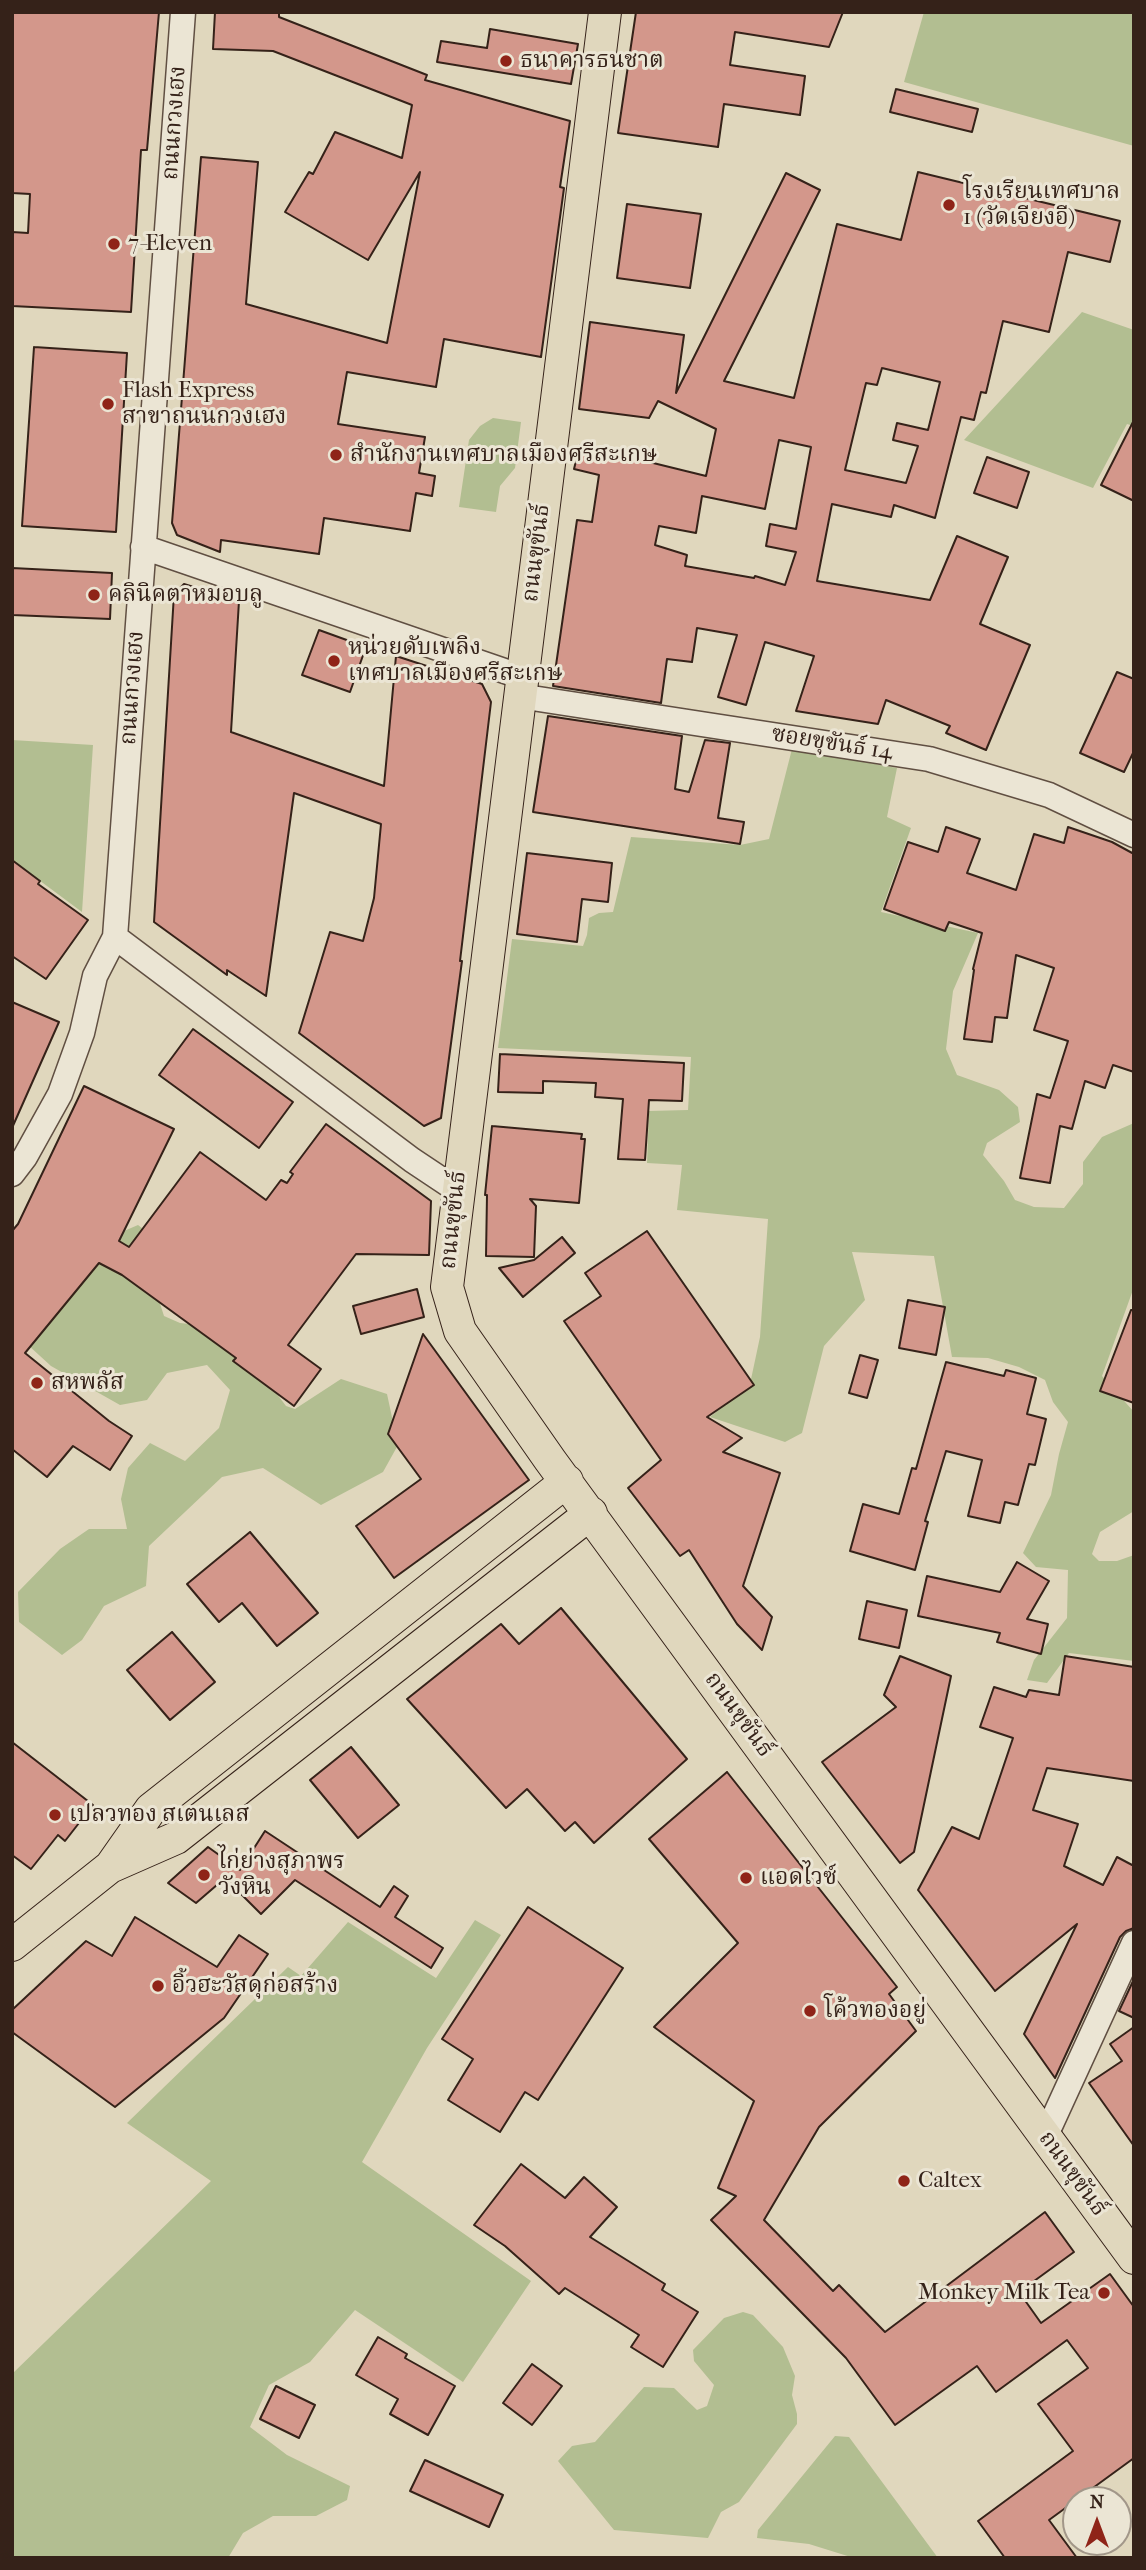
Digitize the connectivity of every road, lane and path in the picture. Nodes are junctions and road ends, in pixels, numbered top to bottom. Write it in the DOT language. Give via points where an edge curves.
graph roads {
  1 [pos="183,12"];
  2 [pos="606,12"];
  3 [pos="143,547"];
  4 [pos="521,686"];
  5 [pos="1134,835"];
  6 [pos="115,937"];
  7 [pos="12,1174"];
  8 [pos="457,1190"];
  9 [pos="567,1481"];
  10 [pos="590,1513"];
  11 [pos="110,1867"];
  12 [pos="1134,1943"];
  13 [pos="12,1945"];
  14 [pos="1045,2137"];
  15 [pos="1134,2258"];
  1 -- 3 [label="street, ถนนกวงเฮง"];
  2 -- 4 [label="main road, ถนนขุขันธ์"];
  3 -- 4 [label="street, ซอยขุขันธ์ 14"];
  3 -- 6 [label="street, ถนนกวงเฮง"];
  4 -- 5 [label="street, ซอยขุขันธ์ 14" via="929,759 1049,795"];
  4 -- 8 [label="main road, ถนนขุขันธ์"];
  6 -- 7 [label="street, ถนนกวงเฮง" via="95,976 82,1033 60,1094"];
  6 -- 8 [label="street"];
  8 -- 9 [label="main road, ถนนขุขันธ์" via="447,1287 460,1331"];
  9 -- 10 [label="main road, ถนนขุขันธ์"];
  9 -- 11 [label="main road" via="151,1809"];
  10 -- 11 [label="main road" via="176,1838"];
  10 -- 14 [label="main road, ถนนขุขันธ์"];
  11 -- 13 [label="main road"];
  12 -- 14 [label="street"];
  14 -- 15 [label="main road, ถนนขุขันธ์"];
}
